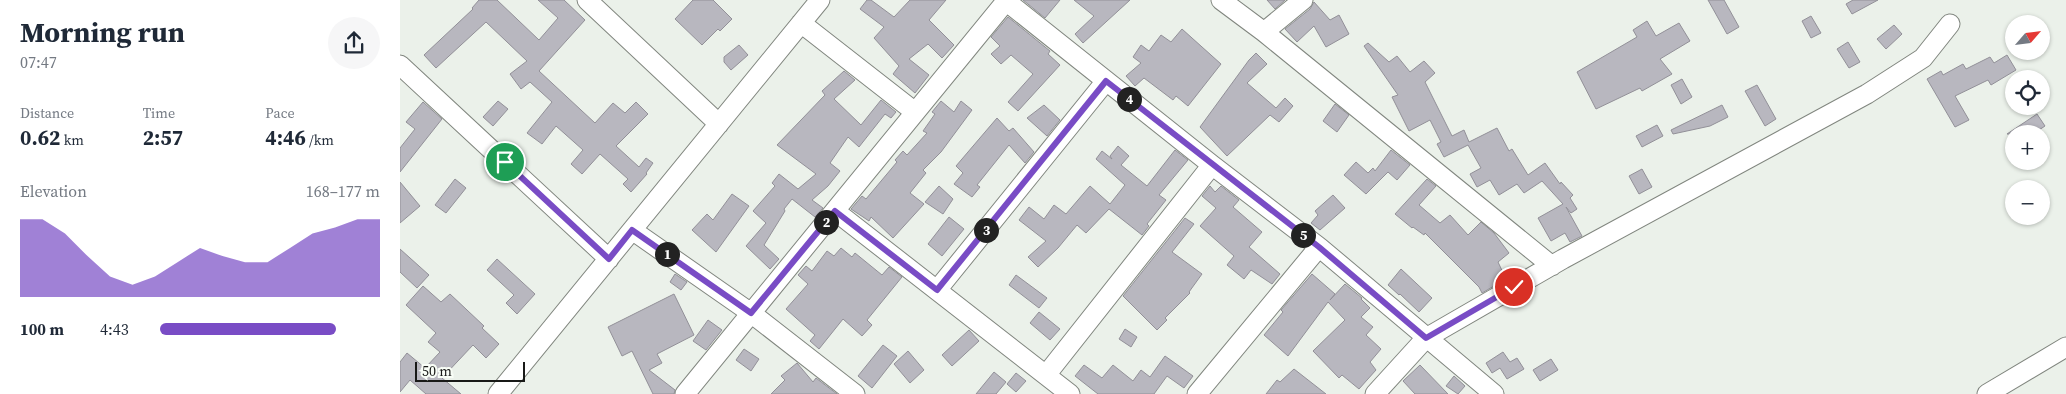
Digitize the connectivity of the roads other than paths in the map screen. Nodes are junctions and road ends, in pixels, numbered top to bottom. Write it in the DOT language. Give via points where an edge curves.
graph roads {
  1 [pos="587,0"];
  2 [pos="820,0"];
  3 [pos="1006,0"];
  4 [pos="1222,0"];
  5 [pos="1303,0"];
  6 [pos="801,23"];
  7 [pos="1950,24"];
  8 [pos="1264,32"];
  9 [pos="400,66"];
  10 [pos="1106,81"];
  11 [pos="915,112"];
  12 [pos="719,124"];
  13 [pos="1212,165"];
  14 [pos="835,211"];
  15 [pos="632,230"];
  16 [pos="1319,247"];
  17 [pos="609,259"];
  18 [pos="1552,266"];
  19 [pos="937,290"];
  20 [pos="751,313"];
  21 [pos="1426,338"];
  22 [pos="2066,347"];
  23 [pos="1046,375"];
  24 [pos="1491,393"];
  25 [pos="498,394"];
  26 [pos="684,394"];
  27 [pos="853,394"];
  28 [pos="1070,394"];
  29 [pos="1197,394"];
  30 [pos="1375,394"];
  31 [pos="1988,394"];
  1 -- 12 [label="street"];
  2 -- 6 [label="street"];
  3 -- 10 [label="street"];
  3 -- 11 [label="street"];
  4 -- 8 [label="street"];
  5 -- 8 [label="street"];
  6 -- 11 [label="street"];
  6 -- 12 [label="street"];
  7 -- 18 [label="street" via="1923,58 1868,94"];
  8 -- 18 [label="street"];
  9 -- 17 [label="street"];
  10 -- 13 [label="street"];
  10 -- 19 [label="street"];
  11 -- 14 [label="street"];
  12 -- 15 [label="street"];
  13 -- 16 [label="street"];
  13 -- 23 [label="street"];
  14 -- 19 [label="street"];
  14 -- 20 [label="street"];
  15 -- 17 [label="street"];
  15 -- 20 [label="street"];
  16 -- 21 [label="street"];
  16 -- 29 [label="street"];
  17 -- 25 [label="street"];
  18 -- 21 [label="street"];
  19 -- 23 [label="street"];
  20 -- 26 [label="street"];
  20 -- 27 [label="street"];
  21 -- 24 [label="street"];
  21 -- 30 [label="street"];
  22 -- 31 [label="street"];
  23 -- 28 [label="street"];
}
